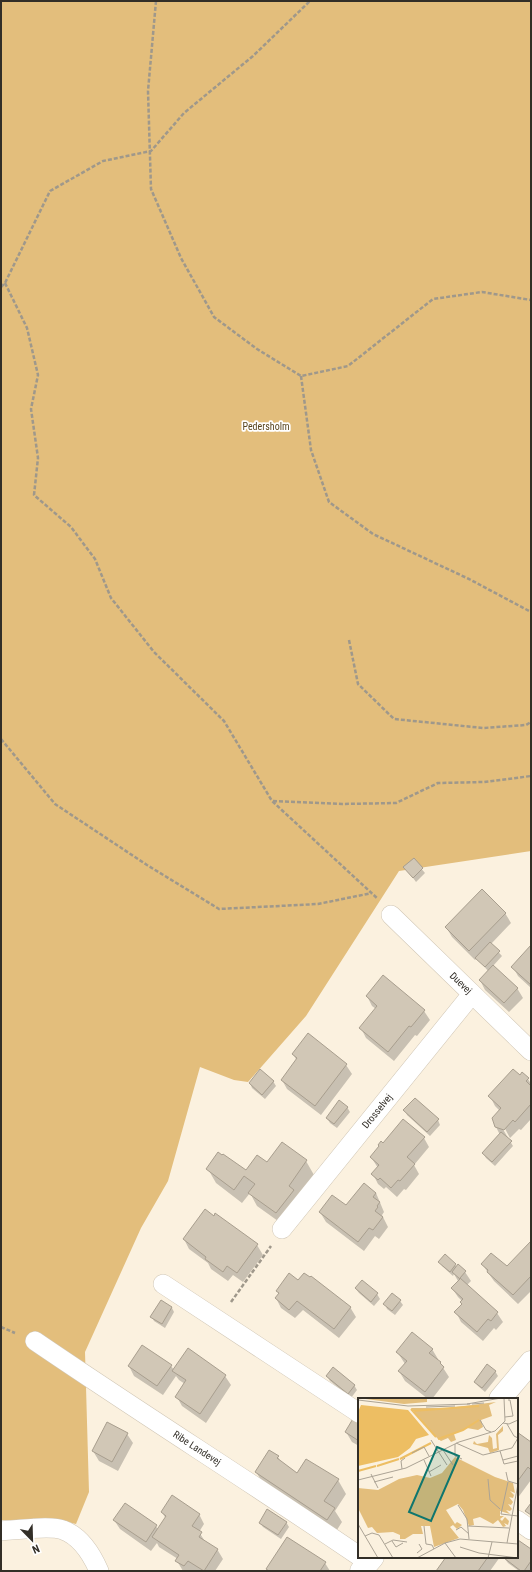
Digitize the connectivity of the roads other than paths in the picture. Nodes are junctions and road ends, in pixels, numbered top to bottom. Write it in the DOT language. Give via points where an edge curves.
graph roads {
  1 [pos="391,915"];
  2 [pos="472,994"];
  3 [pos="531,1051"];
  4 [pos="282,1229"];
  5 [pos="163,1284"];
  6 [pos="35,1341"];
  7 [pos="531,1362"];
  8 [pos="501,1398"];
  9 [pos="358,1412"];
  10 [pos="518,1521"];
  11 [pos="531,1530"];
  12 [pos="1,1531"];
  13 [pos="358,1557"];
  14 [pos="99,1571"];
  1 -- 2 [label="street, Duevej"];
  2 -- 3 [label="street, Duevej"];
  2 -- 4 [label="street, Drosselvej"];
  5 -- 9 [label="street"];
  6 -- 13 [label="street, Ribe Landevej" via="274,1498"];
  7 -- 8 [label="main road"];
  10 -- 11 [label="street"];
  12 -- 14 [label="street" via="62,1529 77,1538 95,1560"];
}
